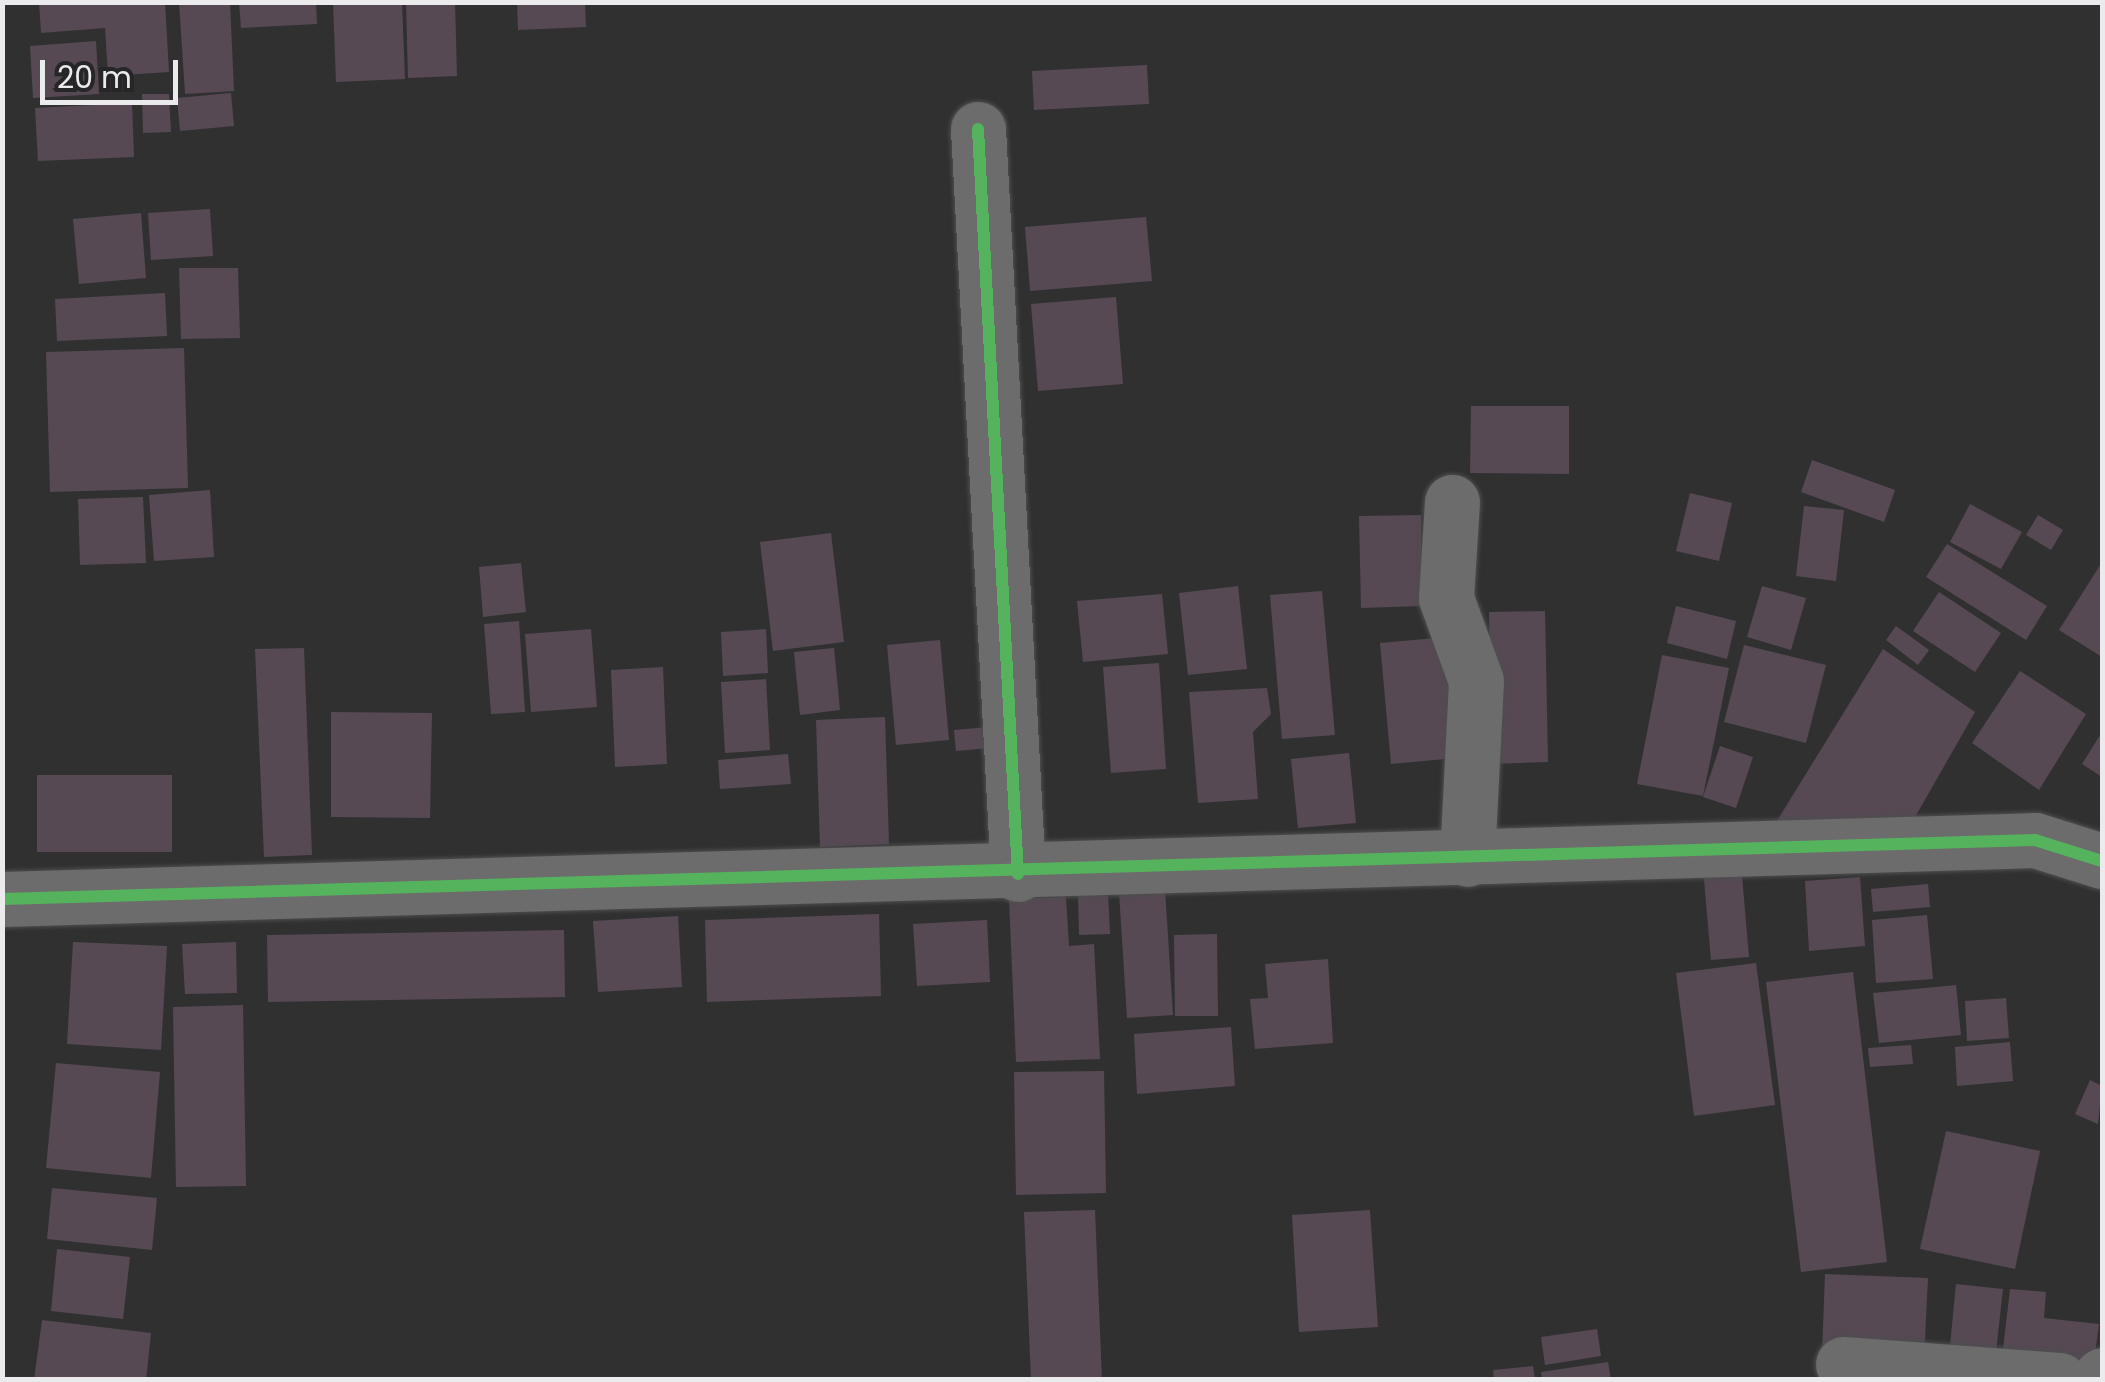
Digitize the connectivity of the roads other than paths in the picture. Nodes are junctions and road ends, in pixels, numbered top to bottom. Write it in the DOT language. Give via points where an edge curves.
graph roads {
  1 [pos="978,129"];
  2 [pos="1452,502"];
  3 [pos="1468,858"];
  4 [pos="2102,860"];
  5 [pos="1018,874"];
  6 [pos="2,899"];
  7 [pos="1843,1364"];
  8 [pos="2058,1380"];
  1 -- 5 [label="street"];
  2 -- 3 [label="street" via="1446,598 1476,680"];
  3 -- 4 [label="street" via="2036,840"];
  3 -- 5 [label="street"];
  5 -- 6 [label="street"];
  7 -- 8 [label="street"];
}
